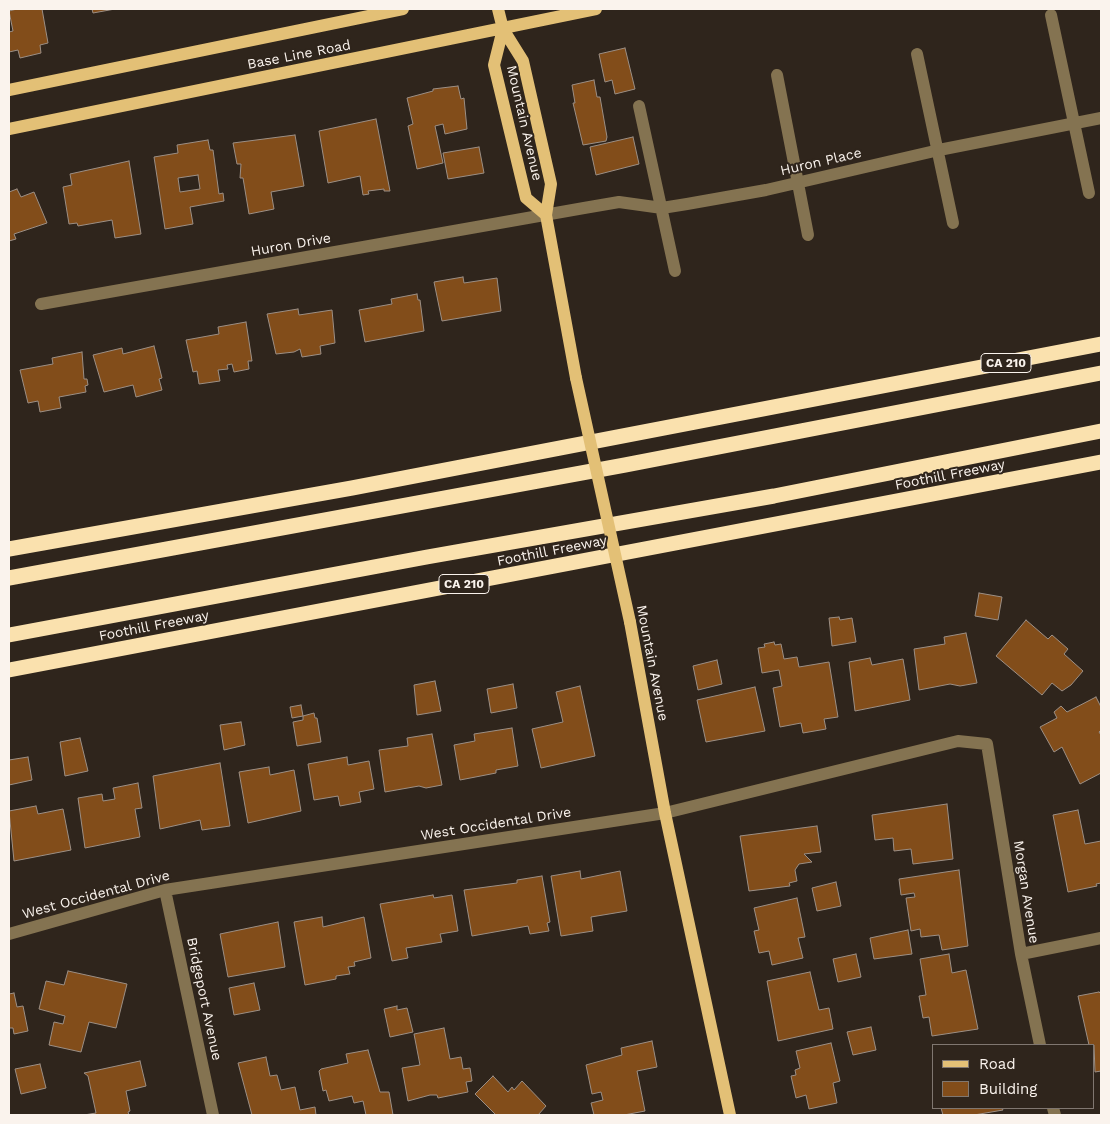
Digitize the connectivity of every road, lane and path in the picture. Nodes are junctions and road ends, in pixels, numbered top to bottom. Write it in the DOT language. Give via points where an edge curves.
graph roads {
  1 [pos="403,9"];
  2 [pos="498,9"];
  3 [pos="596,9"];
  4 [pos="1051,15"];
  5 [pos="503,28"];
  6 [pos="917,54"];
  7 [pos="777,75"];
  8 [pos="9,90"];
  9 [pos="639,106"];
  10 [pos="1101,118"];
  11 [pos="1074,124"];
  12 [pos="9,130"];
  13 [pos="938,150"];
  14 [pos="798,182"];
  15 [pos="1089,193"];
  16 [pos="662,208"];
  17 [pos="546,215"];
  18 [pos="952,223"];
  19 [pos="808,235"];
  20 [pos="675,271"];
  21 [pos="40,304"];
  22 [pos="1101,344"];
  23 [pos="1101,373"];
  24 [pos="1101,431"];
  25 [pos="1101,462"];
  26 [pos="9,549"];
  27 [pos="9,578"];
  28 [pos="9,636"];
  29 [pos="9,670"];
  30 [pos="987,744"];
  31 [pos="665,813"];
  32 [pos="165,890"];
  33 [pos="9,934"];
  34 [pos="1101,938"];
  35 [pos="1021,954"];
  36 [pos="1040,1044"];
  37 [pos="213,1115"];
  38 [pos="730,1115"];
  1 -- 8 [label="main road, Base Line Road"];
  2 -- 5 [label="main road, Mountain Avenue"];
  3 -- 5 [label="main road, Base Line Road"];
  4 -- 11 [label="street"];
  5 -- 12 [label="main road, Base Line Road"];
  5 -- 17 [label="main road, Mountain Avenue" via="523,61 551,184"];
  5 -- 17 [label="main road, Mountain Avenue" via="494,65 526,198"];
  6 -- 13 [label="street"];
  7 -- 14 [label="street"];
  9 -- 16 [label="street"];
  10 -- 11 [label="street, Huron Place"];
  11 -- 13 [label="street, Huron Place"];
  11 -- 15 [label="street"];
  13 -- 14 [label="street, Huron Place"];
  13 -- 18 [label="street"];
  14 -- 16 [label="street, Huron Place"];
  14 -- 19 [label="street"];
  16 -- 17 [label="street, Huron Place" via="619,202"];
  16 -- 20 [label="street"];
  17 -- 21 [label="street, Huron Drive"];
  17 -- 31 [label="main road, Mountain Avenue, bridge" via="576,378 630,622"];
  22 -- 26 [label="highway, CA 210" via="352,488"];
  23 -- 27 [label="highway"];
  24 -- 28 [label="highway" via="774,496"];
  25 -- 29 [label="highway, Foothill Freeway / CA 210"];
  30 -- 31 [label="street, West Occidental Drive" via="958,741"];
  30 -- 35 [label="street, Morgan Avenue"];
  31 -- 32 [label="street, West Occidental Drive"];
  31 -- 38 [label="main road, Mountain Avenue"];
  32 -- 33 [label="street, West Occidental Drive"];
  32 -- 37 [label="street, Bridgeport Avenue"];
  34 -- 35 [label="street"];
  35 -- 36 [label="street, Morgan Avenue"];
}
